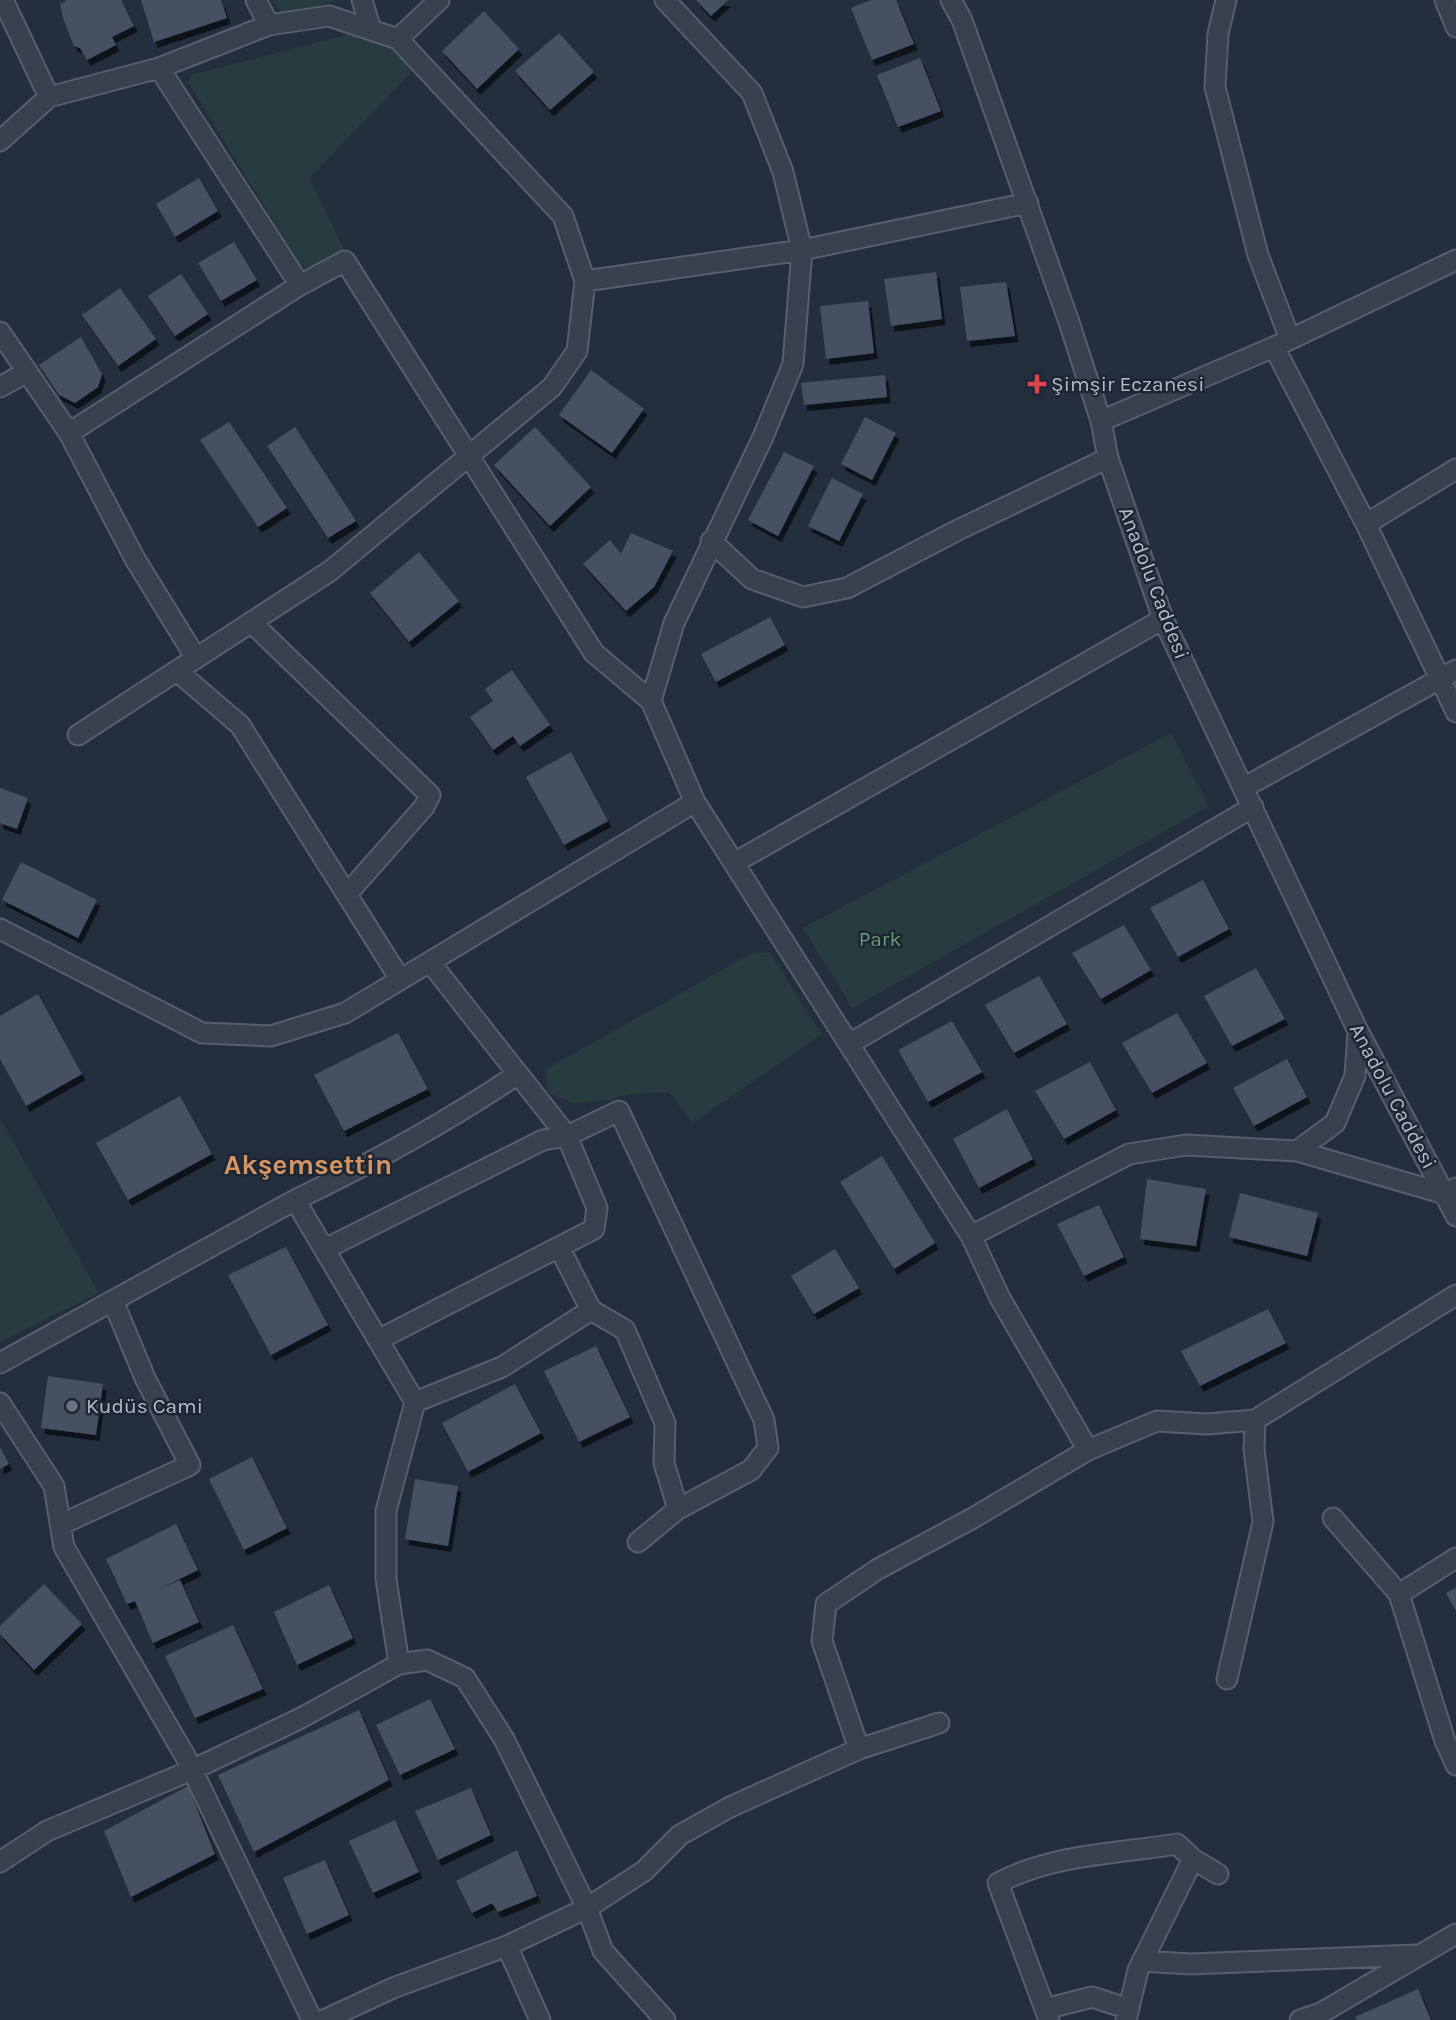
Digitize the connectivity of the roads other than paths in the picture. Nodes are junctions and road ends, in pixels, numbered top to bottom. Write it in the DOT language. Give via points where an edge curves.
graph roads {
  1 [pos="3,0"];
  2 [pos="256,0"];
  3 [pos="362,0"];
  4 [pos="439,0"];
  5 [pos="665,0"];
  6 [pos="951,0"];
  7 [pos="1226,0"];
  8 [pos="1445,0"];
  9 [pos="269,24"];
  10 [pos="1456,27"];
  11 [pos="370,30"];
  12 [pos="398,39"];
  13 [pos="159,68"];
  14 [pos="49,97"];
  15 [pos="0,141"];
  16 [pos="1028,204"];
  17 [pos="802,250"];
  18 [pos="1456,260"];
  19 [pos="585,281"];
  20 [pos="300,285"];
  21 [pos="0,332"];
  22 [pos="1282,343"];
  23 [pos="27,372"];
  24 [pos="0,387"];
  25 [pos="1101,421"];
  26 [pos="69,433"];
  27 [pos="467,456"];
  28 [pos="1108,458"];
  29 [pos="1456,468"];
  30 [pos="1366,524"];
  31 [pos="711,541"];
  32 [pos="1163,619"];
  33 [pos="251,622"];
  34 [pos="196,658"];
  35 [pos="177,671"];
  36 [pos="1448,675"];
  37 [pos="651,701"];
  38 [pos="1456,712"];
  39 [pos="78,735"];
  40 [pos="1243,788"];
  41 [pos="695,802"];
  42 [pos="1253,807"];
  43 [pos="734,863"];
  44 [pos="347,894"];
  45 [pos="0,929"];
  46 [pos="430,962"];
  47 [pos="400,979"];
  48 [pos="1358,1031"];
  49 [pos="849,1044"];
  50 [pos="518,1073"];
  51 [pos="567,1136"];
  52 [pos="1297,1151"];
  53 [pos="1450,1191"];
  54 [pos="295,1200"];
  55 [pos="1456,1216"];
  56 [pos="971,1236"];
  57 [pos="325,1249"];
  58 [pos="560,1249"];
  59 [pos="1456,1295"];
  60 [pos="113,1301"];
  61 [pos="592,1310"];
  62 [pos="378,1340"];
  63 [pos="0,1363"];
  64 [pos="415,1402"];
  65 [pos="0,1403"];
  66 [pos="1255,1420"];
  67 [pos="1088,1450"];
  68 [pos="678,1509"];
  69 [pos="1333,1518"];
  70 [pos="62,1524"];
  71 [pos="638,1542"];
  72 [pos="1456,1558"];
  73 [pos="1399,1594"];
  74 [pos="399,1664"];
  75 [pos="1227,1679"];
  76 [pos="939,1723"];
  77 [pos="859,1749"];
  78 [pos="1456,1765"];
  79 [pos="192,1770"];
  80 [pos="1193,1859"];
  81 [pos="0,1862"];
  82 [pos="1218,1874"];
  83 [pos="587,1908"];
  84 [pos="1456,1934"];
  85 [pos="507,1946"];
  86 [pos="1417,1955"];
  87 [pos="1142,1961"];
  88 [pos="1047,2014"];
  89 [pos="1127,2015"];
  90 [pos="1322,2017"];
  91 [pos="312,2020"];
  92 [pos="324,2020"];
  93 [pos="540,2020"];
  94 [pos="665,2020"];
  95 [pos="1300,2020"];
  1 -- 14 [label="street"];
  2 -- 9 [label="street"];
  3 -- 11 [label="street"];
  4 -- 12 [label="street"];
  5 -- 17 [label="street" via="752,93 783,172"];
  6 -- 16 [label="street, Anadolu Caddesi"];
  7 -- 22 [label="street" via="1218,34 1215,87"];
  8 -- 10 [label="street"];
  9 -- 11 [label="street" via="329,16"];
  9 -- 13 [label="street"];
  11 -- 12 [label="street"];
  12 -- 19 [label="street" via="563,216"];
  13 -- 14 [label="street"];
  13 -- 20 [label="street"];
  14 -- 15 [label="street"];
  16 -- 17 [label="street"];
  16 -- 25 [label="street, Anadolu Caddesi"];
  17 -- 19 [label="street"];
  17 -- 31 [label="street" via="793,364 764,437"];
  18 -- 22 [label="street"];
  19 -- 27 [label="street" via="577,351 552,387"];
  20 -- 26 [label="street"];
  20 -- 27 [label="street" via="345,261"];
  21 -- 23 [label="street"];
  22 -- 25 [label="street"];
  22 -- 30 [label="street"];
  23 -- 24 [label="street"];
  23 -- 26 [label="street"];
  25 -- 28 [label="street, Anadolu Caddesi"];
  26 -- 34 [label="street" via="135,559"];
  27 -- 33 [label="street" via="330,571"];
  27 -- 37 [label="street" via="594,653"];
  28 -- 31 [label="street" via="847,588 803,597 752,579"];
  28 -- 32 [label="street, Anadolu Caddesi"];
  29 -- 30 [label="street"];
  30 -- 36 [label="street"];
  31 -- 37 [label="street" via="674,623"];
  32 -- 40 [label="street, Anadolu Caddesi"];
  32 -- 43 [label="street"];
  33 -- 34 [label="street"];
  33 -- 44 [label="street" via="430,795"];
  34 -- 35 [label="street"];
  35 -- 39 [label="street"];
  35 -- 44 [label="street" via="240,725"];
  36 -- 38 [label="street"];
  36 -- 40 [label="street"];
  37 -- 41 [label="street"];
  40 -- 42 [label="street, Anadolu Caddesi"];
  41 -- 43 [label="street"];
  41 -- 46 [label="street"];
  42 -- 48 [label="street, Anadolu Caddesi"];
  42 -- 49 [label="street"];
  43 -- 49 [label="street"];
  44 -- 47 [label="street"];
  45 -- 47 [label="street" via="202,1033 271,1036 345,1013"];
  46 -- 47 [label="street"];
  46 -- 50 [label="street"];
  48 -- 52 [label="street" via="1354,1076 1335,1123"];
  48 -- 53 [label="street, Anadolu Caddesi"];
  49 -- 56 [label="street"];
  50 -- 51 [label="street"];
  50 -- 54 [label="street" via="367,1165"];
  51 -- 57 [label="street" via="543,1140"];
  51 -- 58 [label="street" via="597,1209 594,1229"];
  51 -- 68 [label="street" via="620,1111 764,1420 768,1448 751,1470"];
  52 -- 53 [label="street"];
  52 -- 56 [label="street" via="1186,1145 1129,1154"];
  53 -- 55 [label="street, Anadolu Caddesi"];
  54 -- 57 [label="street"];
  54 -- 60 [label="street"];
  56 -- 67 [label="street" via="1000,1298"];
  57 -- 62 [label="street"];
  58 -- 61 [label="street"];
  58 -- 62 [label="street"];
  59 -- 66 [label="street"];
  60 -- 63 [label="street"];
  60 -- 70 [label="street" via="145,1378 190,1465"];
  61 -- 64 [label="street" via="502,1367"];
  61 -- 68 [label="street" via="625,1330 665,1423 664,1463"];
  62 -- 64 [label="street"];
  64 -- 74 [label="street" via="386,1511 386,1579"];
  65 -- 70 [label="street" via="54,1486"];
  66 -- 67 [label="street" via="1207,1424 1157,1421"];
  66 -- 75 [label="street" via="1254,1449 1264,1522"];
  67 -- 77 [label="street" via="878,1569 826,1604 822,1641"];
  68 -- 71 [label="street"];
  69 -- 73 [label="street"];
  70 -- 79 [label="street" via="64,1547"];
  72 -- 73 [label="street"];
  73 -- 78 [label="street"];
  74 -- 79 [label="street"];
  74 -- 83 [label="street" via="428,1660 465,1678 504,1739"];
  76 -- 77 [label="street"];
  77 -- 83 [label="street" via="730,1807 681,1835 644,1871"];
  79 -- 81 [label="street" via="47,1831"];
  79 -- 91 [label="street"];
  80 -- 82 [label="street"];
  80 -- 87 [label="street"];
  80 -- 88 [label="street" via="1177,1844 1094,1852 1023,1870 998,1883"];
  83 -- 85 [label="street"];
  83 -- 94 [label="street" via="603,1951"];
  84 -- 86 [label="street"];
  85 -- 92 [label="street"];
  85 -- 93 [label="street"];
  86 -- 87 [label="street" via="1191,1964"];
  86 -- 90 [label="street"];
  87 -- 89 [label="street"];
  88 -- 89 [label="street" via="1092,1997"];
  90 -- 95 [label="street"];
}
